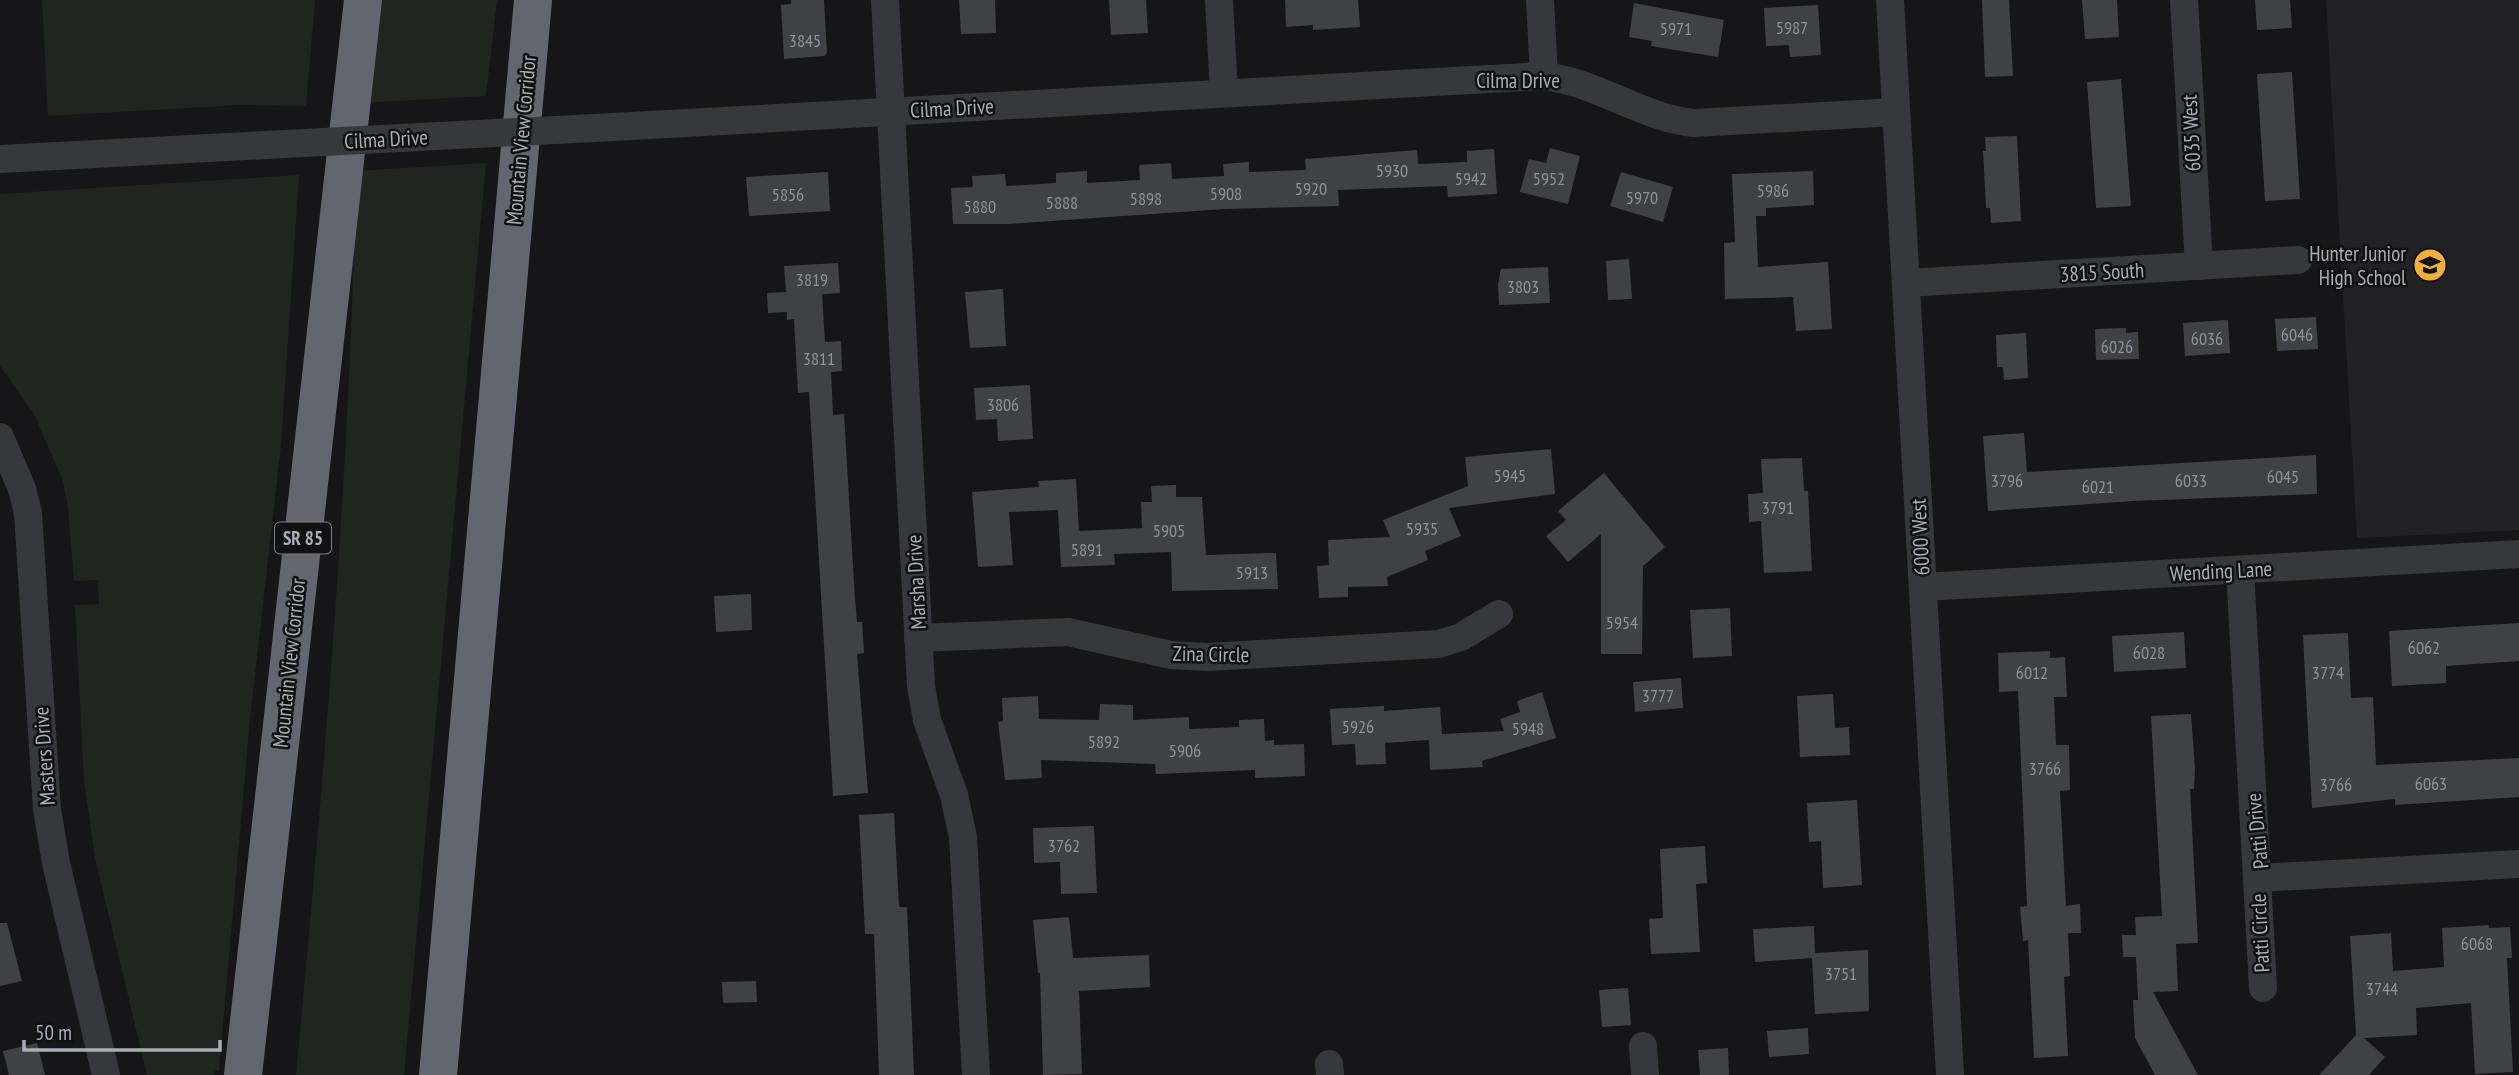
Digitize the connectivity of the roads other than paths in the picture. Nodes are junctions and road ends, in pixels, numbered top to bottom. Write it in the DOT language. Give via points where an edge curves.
graph roads {
  1 [pos="363,0"];
  2 [pos="533,0"];
  3 [pos="885,0"];
  4 [pos="1219,0"];
  5 [pos="1540,0"];
  6 [pos="1890,0"];
  7 [pos="2184,0"];
  8 [pos="1544,76"];
  9 [pos="1224,93"];
  10 [pos="892,111"];
  11 [pos="1896,112"];
  12 [pos="0,159"];
  13 [pos="2298,260"];
  14 [pos="2199,266"];
  15 [pos="1906,283"];
  16 [pos="0,437"];
  17 [pos="2519,554"];
  18 [pos="2240,569"];
  19 [pos="1923,587"];
  20 [pos="1499,614"];
  21 [pos="918,638"];
  22 [pos="2519,863"];
  23 [pos="2257,878"];
  24 [pos="2263,988"];
  25 [pos="1643,1046"];
  26 [pos="106,1075"];
  27 [pos="243,1075"];
  28 [pos="438,1075"];
  29 [pos="976,1075"];
  30 [pos="1645,1075"];
  31 [pos="1950,1075"];
  1 -- 27 [label="highway, Mountain View Corridor / SR 85"];
  2 -- 28 [label="highway, Mountain View Corridor"];
  3 -- 10 [label="street, Marsha Drive"];
  4 -- 9 [label="street"];
  5 -- 8 [label="street"];
  6 -- 11 [label="street, 6000 West"];
  7 -- 14 [label="street, 6035 West"];
  8 -- 9 [label="street, Cilma Drive"];
  8 -- 11 [label="street, Cilma Drive" via="1580,82 1661,117 1694,123"];
  9 -- 10 [label="street, Cilma Drive"];
  10 -- 12 [label="street, Cilma Drive, bridge"];
  10 -- 21 [label="street, Marsha Drive"];
  11 -- 15 [label="street, 6000 West"];
  13 -- 14 [label="street, 3815 South"];
  14 -- 15 [label="street, 3815 South"];
  15 -- 19 [label="street, 6000 West"];
  16 -- 26 [label="street, Masters Drive" via="23,489 28,513 47,809"];
  17 -- 18 [label="street, Wending Lane"];
  18 -- 19 [label="street, Wending Lane"];
  18 -- 23 [label="street, Patti Drive"];
  19 -- 31 [label="street, 6000 West"];
  20 -- 21 [label="street, Zina Circle" via="1461,637 1439,644 1207,657 1171,655 1068,632"];
  21 -- 29 [label="street, Marsha Drive" via="923,704 963,837"];
  22 -- 23 [label="street, Patti Drive"];
  23 -- 24 [label="street, Patti Circle"];
  25 -- 30 [label="street"];
}
